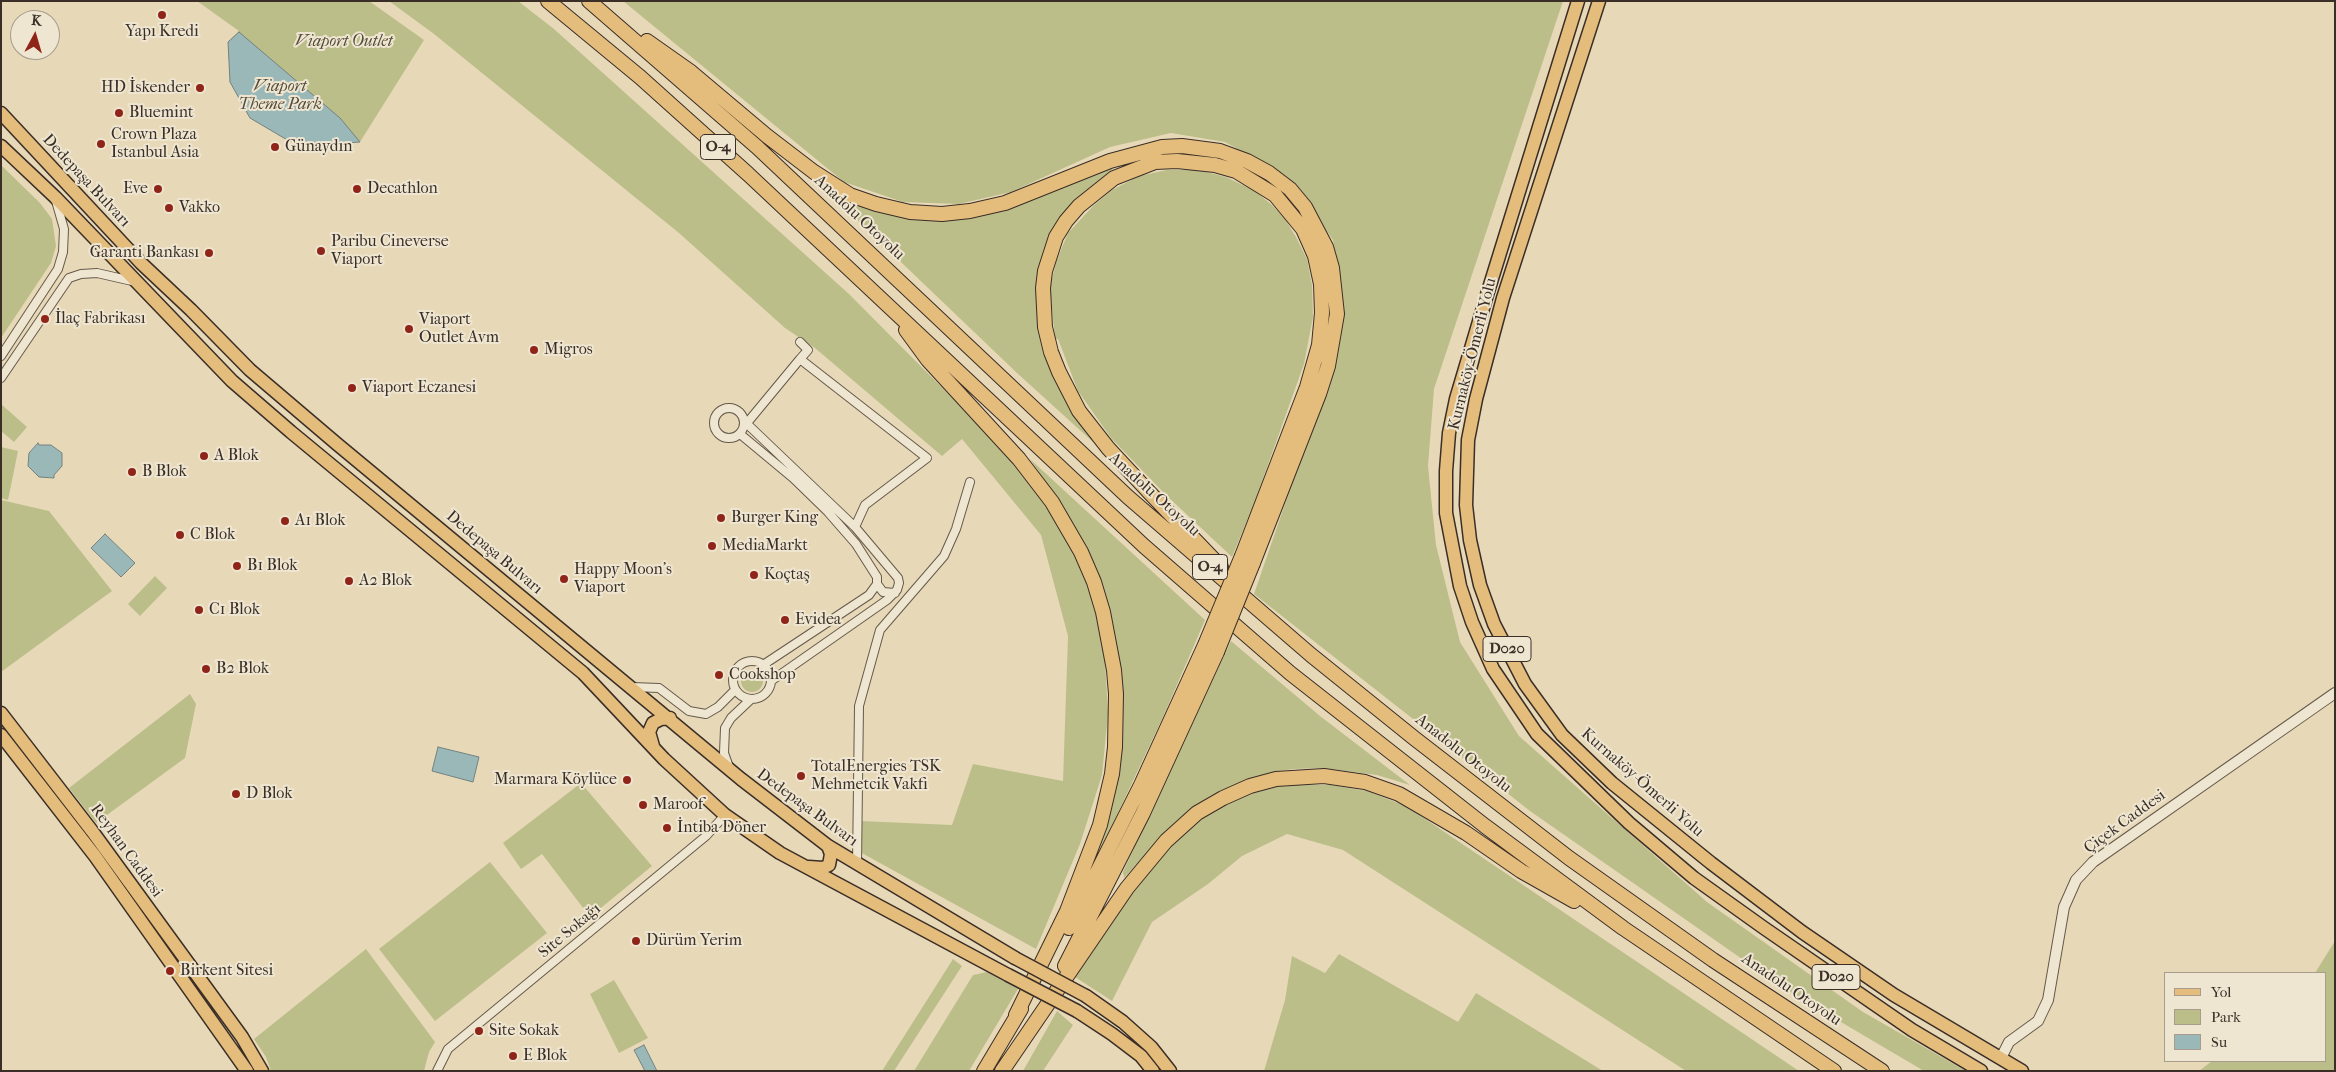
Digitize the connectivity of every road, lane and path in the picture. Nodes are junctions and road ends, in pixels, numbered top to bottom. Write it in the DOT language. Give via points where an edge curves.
graph roads {
  1 [pos="548,1"];
  2 [pos="590,1"];
  3 [pos="1578,1"];
  4 [pos="1599,1"];
  5 [pos="1,113"];
  6 [pos="1,146"];
  7 [pos="54,197"];
  8 [pos="139,284"];
  9 [pos="883,299"];
  10 [pos="800,342"];
  11 [pos="1,356"];
  12 [pos="800,359"];
  13 [pos="1,378"];
  14 [pos="745,422"];
  15 [pos="740,434"];
  16 [pos="970,482"];
  17 [pos="855,527"];
  18 [pos="1248,559"];
  19 [pos="892,571"];
  20 [pos="877,581"];
  21 [pos="895,593"];
  22 [pos="1262,612"];
  23 [pos="763,665"];
  24 [pos="771,681"];
  25 [pos="631,687"];
  26 [pos="735,690"];
  27 [pos="2335,693"];
  28 [pos="750,700"];
  29 [pos="1,713"];
  30 [pos="670,718"];
  31 [pos="1,735"];
  32 [pos="653,746"];
  33 [pos="731,771"];
  34 [pos="725,815"];
  35 [pos="828,846"];
  36 [pos="856,864"];
  37 [pos="806,866"];
  38 [pos="1623,928"];
  39 [pos="222,1010"];
  40 [pos="1016,1016"];
  41 [pos="211,1018"];
  42 [pos="1036,1022"];
  43 [pos="2001,1058"];
  44 [pos="247,1071"];
  45 [pos="262,1071"];
  46 [pos="437,1071"];
  47 [pos="984,1071"];
  48 [pos="1002,1071"];
  49 [pos="1154,1071"];
  50 [pos="1170,1071"];
  51 [pos="1834,1071"];
  52 [pos="1882,1071"];
  53 [pos="1981,1071"];
  54 [pos="2022,1071"];
  1 -- 9 [label="highway, O-4" via="640,77"];
  2 -- 18 [label="highway" via="692,72 814,172 850,195 876,204 910,212 942,214 970,211 1006,203 1110,161 1162,146 1220,151 1269,173 1290,190 1305,207 1326,247 1332,268 1337,314 1328,366 1319,394"];
  2 -- 22 [label="highway, Anadolu Otoyolu / O-4" via="757,146 1128,497"];
  3 -- 53 [label="main road, Kurnaköy-Ömerli Yolu / D020" via="1483,307 1449,433 1446,513 1460,586 1472,622 1493,670 1536,734 1629,823 1694,878 1764,928 1912,1030"];
  4 -- 43 [label="main road, Kurnaköy-Ömerli Yolu / D020" via="1502,298 1468,440 1466,505 1470,540 1480,585 1494,624 1526,684 1562,735 1612,783 1802,932 1894,995"];
  5 -- 25 [label="main road, Dedepaşa Bulvarı" via="141,263 250,370"];
  6 -- 7 [label="main road, Dedepaşa Bulvarı"];
  7 -- 8 [label="main road, Dedepaşa Bulvarı"];
  7 -- 11 [label="street" via="64,229 58,269"];
  8 -- 13 [label="street" via="106,273 88,272 69,278"];
  8 -- 32 [label="main road, Dedepaşa Bulvarı" via="232,381 583,673"];
  9 -- 38 [label="highway, O-4" via="1136,540 1290,673 1432,785"];
  9 -- 40 [label="highway" via="928,360 1019,459 1052,502 1094,582 1109,639 1116,720 1107,800 1067,911"];
  10 -- 12 [label="street" via="808,350"];
  12 -- 14 [label="street"];
  12 -- 17 [label="street" via="927,458 865,505"];
  14 -- 15 [label="street"];
  14 -- 15 [label="street" via="739,413 731,409 722,410 715,417 715,428 721,436 731,438"];
  14 -- 17 [label="street"];
  15 -- 20 [label="street" via="828,512 856,544"];
  16 -- 36 [label="street" via="944,556 880,630 859,706"];
  17 -- 19 [label="street"];
  18 -- 22 [label="highway" via="1307,387 1318,345 1322,313 1315,256 1303,229 1275,195 1254,180 1215,165 1155,162 1114,178 1096,191 1079,206 1056,237 1043,288 1045,326 1051,352 1069,394 1108,448"];
  18 -- 40 [label="highway, bridge" via="1204,644 1141,785 1057,952"];
  18 -- 42 [label="highway, bridge" via="1217,652 1125,849"];
  19 -- 20 [label="street" via="884,572"];
  19 -- 21 [label="street" via="899,582"];
  20 -- 21 [label="street" via="882,592"];
  20 -- 23 [label="street" via="869,595"];
  21 -- 24 [label="street"];
  22 -- 52 [label="highway, Anadolu Otoyolu / O-4" via="1406,732 1569,858 1713,960"];
  23 -- 24 [label="street"];
  23 -- 26 [label="street" via="751,661 739,666 733,677"];
  24 -- 28 [label="street" via="762,697"];
  25 -- 26 [label="street" via="659,688 689,710 706,714"];
  25 -- 30 [label="main road, Dedepaşa Bulvarı"];
  26 -- 28 [label="street"];
  27 -- 43 [label="street, Çiçek Caddesi" via="2093,862 2076,880 2064,907 2048,1000 2038,1021 2009,1042"];
  28 -- 33 [label="street" via="725,728 724,753"];
  29 -- 39 [label="main road, Reyhan Caddesi" via="92,831"];
  30 -- 32 [label="main road" via="653,723 649,732"];
  30 -- 33 [label="main road, Dedepaşa Bulvarı"];
  31 -- 41 [label="main road, Reyhan Caddesi" via="95,856"];
  32 -- 34 [label="main road, Dedepaşa Bulvarı"];
  33 -- 35 [label="main road, Dedepaşa Bulvarı"];
  34 -- 37 [label="main road, Dedepaşa Bulvarı"];
  34 -- 46 [label="street, Site Sokağı" via="706,836 448,1049"];
  35 -- 36 [label="main road, Dedepaşa Bulvarı"];
  35 -- 37 [label="main road" via="831,854 828,865 823,868"];
  36 -- 50 [label="main road, Dedepaşa Bulvarı, bridge" via="1086,996 1130,1028"];
  37 -- 49 [label="main road, Dedepaşa Bulvarı, bridge" via="1076,1011 1141,1056"];
  38 -- 42 [label="highway" via="1522,871 1399,794 1365,782 1330,777 1276,779 1223,798 1197,813 1166,841 1127,888"];
  38 -- 51 [label="highway, O-4"];
  39 -- 41 [label="main road"];
  39 -- 45 [label="main road, Reyhan Caddesi"];
  40 -- 47 [label="highway"];
  41 -- 44 [label="main road, Reyhan Caddesi"];
  42 -- 48 [label="highway"];
  43 -- 54 [label="main road, Kurnaköy-Ömerli Yolu / D020"];
}
